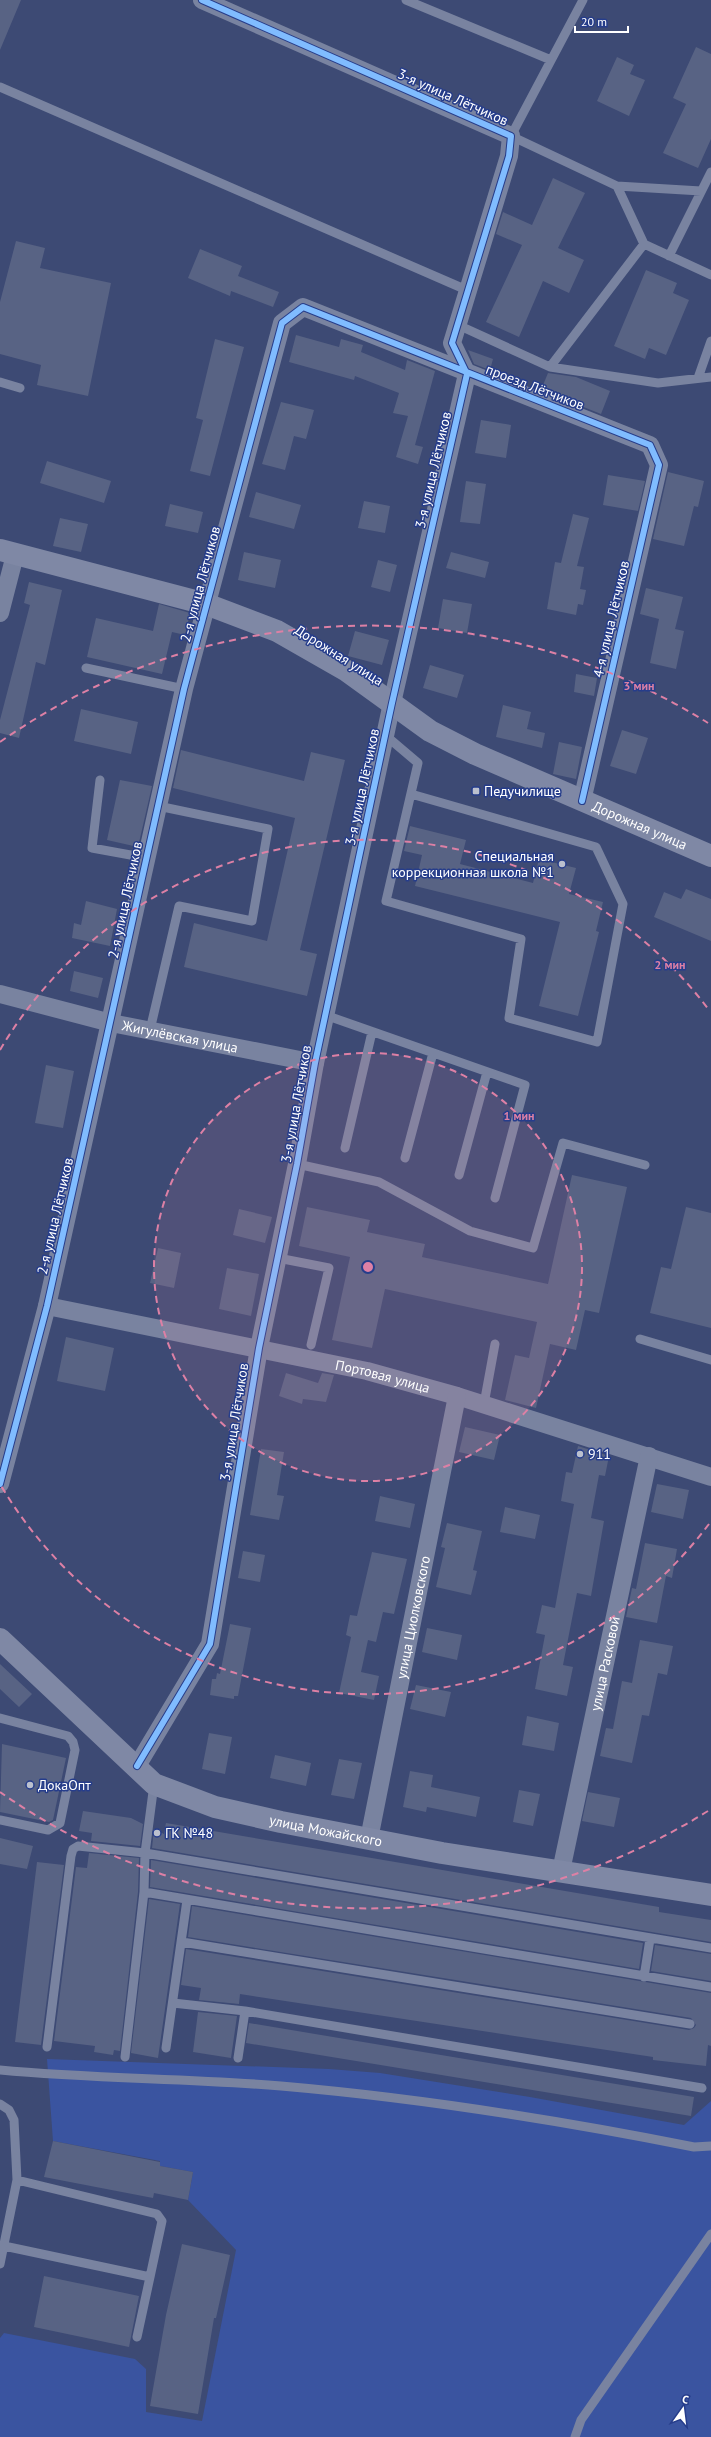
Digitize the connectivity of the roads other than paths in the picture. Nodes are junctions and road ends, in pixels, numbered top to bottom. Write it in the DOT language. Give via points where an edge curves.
graph roads {
  1 [pos="202,0"];
  2 [pos="406,0"];
  3 [pos="583,0"];
  4 [pos="551,60"];
  5 [pos="0,87"];
  6 [pos="511,136"];
  7 [pos="711,172"];
  8 [pos="617,186"];
  9 [pos="701,191"];
  10 [pos="644,244"];
  11 [pos="669,256"];
  12 [pos="711,275"];
  13 [pos="468,291"];
  14 [pos="282,323"];
  15 [pos="458,325"];
  16 [pos="711,341"];
  17 [pos="550,367"];
  18 [pos="467,374"];
  19 [pos="711,377"];
  20 [pos="698,378"];
  21 [pos="0,382"];
  22 [pos="20,388"];
  23 [pos="650,445"];
  24 [pos="8,552"];
  25 [pos="206,604"];
  26 [pos="0,614"];
  27 [pos="86,668"];
  28 [pos="184,689"];
  29 [pos="392,704"];
  30 [pos="385,735"];
  31 [pos="100,780"];
  32 [pos="411,794"];
  33 [pos="582,801"];
  34 [pos="158,806"];
  35 [pos="711,856"];
  36 [pos="147,858"];
  37 [pos="0,994"];
  38 [pos="325,1015"];
  39 [pos="111,1023"];
  40 [pos="150,1030"];
  41 [pos="372,1032"];
  42 [pos="433,1053"];
  43 [pos="315,1063"];
  44 [pos="487,1072"];
  45 [pos="344,1148"];
  46 [pos="405,1158"];
  47 [pos="297,1164"];
  48 [pos="645,1166"];
  49 [pos="459,1175"];
  50 [pos="495,1198"];
  51 [pos="278,1258"];
  52 [pos="47,1306"];
  53 [pos="640,1339"];
  54 [pos="495,1344"];
  55 [pos="311,1345"];
  56 [pos="259,1348"];
  57 [pos="711,1360"];
  58 [pos="457,1396"];
  59 [pos="484,1404"];
  60 [pos="649,1456"];
  61 [pos="711,1477"];
  62 [pos="0,1484"];
  63 [pos="0,1639"];
  64 [pos="0,1718"];
  65 [pos="137,1766"];
  66 [pos="154,1784"];
  67 [pos="0,1820"];
  68 [pos="369,1839"];
  69 [pos="145,1853"];
  70 [pos="562,1871"];
  71 [pos="144,1892"];
  72 [pos="711,1895"];
  73 [pos="187,1900"];
  74 [pos="650,1939"];
  75 [pos="182,1942"];
  76 [pos="711,1948"];
  77 [pos="644,1976"];
  78 [pos="711,1987"];
  79 [pos="173,2003"];
  80 [pos="245,2011"];
  81 [pos="690,2024"];
  82 [pos="47,2047"];
  83 [pos="166,2048"];
  84 [pos="125,2057"];
  85 [pos="238,2058"];
  86 [pos="0,2070"];
  87 [pos="702,2088"];
  88 [pos="0,2104"];
  89 [pos="711,2146"];
  90 [pos="17,2180"];
  91 [pos="711,2234"];
  92 [pos="4,2246"];
  93 [pos="0,2264"];
  94 [pos="150,2277"];
  95 [pos="137,2337"];
  96 [pos="575,2437"];
  1 -- 6 [label="street, 3-я улица Лётчиков"];
  2 -- 4 [label="lane"];
  3 -- 4 [label="lane"];
  4 -- 6 [label="lane"];
  5 -- 13 [label="lane"];
  6 -- 8 [label="lane"];
  6 -- 13 [label="street, 3-я улица Лётчиков" via="509,156"];
  7 -- 9 [label="lane"];
  8 -- 9 [label="lane"];
  8 -- 10 [label="lane"];
  9 -- 11 [label="lane"];
  10 -- 11 [label="lane"];
  10 -- 17 [label="lane"];
  11 -- 12 [label="lane"];
  13 -- 15 [label="street, 3-я улица Лётчиков"];
  14 -- 18 [label="street, проезд Лётчиков" via="303,307"];
  14 -- 25 [label="street, 2-я улица Лётчиков"];
  15 -- 17 [label="lane"];
  15 -- 18 [label="street, 3-я улица Лётчиков" via="452,343"];
  16 -- 20 [label="lane"];
  17 -- 20 [label="lane" via="658,383"];
  18 -- 23 [label="street, проезд Лётчиков"];
  18 -- 29 [label="street, 3-я улица Лётчиков"];
  19 -- 20 [label="lane"];
  21 -- 22 [label="lane"];
  23 -- 33 [label="street, 4-я улица Лётчиков" via="659,464"];
  24 -- 25 [label="street, Дорожная улица"];
  24 -- 26 [label="street"];
  25 -- 28 [label="street, 2-я улица Лётчиков"];
  25 -- 29 [label="street, Дорожная улица" via="259,624 299,643 347,671"];
  27 -- 28 [label="lane"];
  28 -- 34 [label="street, 2-я улица Лётчиков"];
  29 -- 30 [label="street, 3-я улица Лётчиков"];
  29 -- 33 [label="street, Дорожная улица" via="430,731 475,754"];
  30 -- 32 [label="lane" via="418,763"];
  30 -- 38 [label="street, 3-я улица Лётчиков"];
  31 -- 36 [label="lane" via="92,848"];
  32 -- 32 [label="lane" via="386,901 521,940 509,1018 597,1042 623,904 596,848"];
  33 -- 35 [label="street, Дорожная улица"];
  34 -- 36 [label="street, 2-я улица Лётчиков"];
  34 -- 40 [label="lane" via="268,829 252,921 179,906"];
  36 -- 39 [label="street, 2-я улица Лётчиков"];
  37 -- 39 [label="street, Жигулёвская улица"];
  38 -- 41 [label="lane"];
  38 -- 43 [label="street, 3-я улица Лётчиков"];
  39 -- 40 [label="street, Жигулёвская улица"];
  39 -- 52 [label="street, 2-я улица Лётчиков"];
  40 -- 43 [label="street, Жигулёвская улица"];
  41 -- 42 [label="lane"];
  41 -- 45 [label="lane"];
  42 -- 44 [label="lane"];
  42 -- 46 [label="lane"];
  43 -- 47 [label="street, 3-я улица Лётчиков"];
  44 -- 49 [label="lane"];
  44 -- 50 [label="lane" via="525,1085"];
  47 -- 48 [label="lane" via="379,1182 470,1231 533,1248 564,1143"];
  47 -- 51 [label="street, 3-я улица Лётчиков"];
  51 -- 55 [label="lane" via="329,1268"];
  51 -- 56 [label="street, 3-я улица Лётчиков"];
  52 -- 56 [label="street, Портовая улица"];
  52 -- 62 [label="street, 2-я улица Лётчиков"];
  53 -- 57 [label="lane"];
  54 -- 59 [label="lane"];
  56 -- 58 [label="street, Портовая улица" via="367,1371"];
  56 -- 65 [label="street, 3-я улица Лётчиков" via="210,1644"];
  58 -- 59 [label="street, Портовая улица"];
  58 -- 68 [label="street, улица Циолковского"];
  59 -- 60 [label="street, Портовая улица"];
  60 -- 61 [label="street, Портовая улица"];
  60 -- 70 [label="street, улица Расковой"];
  63 -- 65 [label="street, улица Можайского"];
  64 -- 67 [label="lane" via="68,1736 74,1742 75,1750 60,1823 48,1830"];
  65 -- 66 [label="street, улица Можайского"];
  66 -- 68 [label="street, улица Можайского" via="215,1806"];
  66 -- 69 [label="lane"];
  68 -- 70 [label="street, улица Можайского"];
  69 -- 71 [label="lane"];
  69 -- 74 [label="lane"];
  69 -- 82 [label="lane" via="78,1846 73,1849"];
  70 -- 72 [label="street, улица Можайского"];
  71 -- 73 [label="lane"];
  71 -- 84 [label="lane"];
  73 -- 75 [label="lane"];
  73 -- 77 [label="lane"];
  74 -- 76 [label="lane"];
  74 -- 77 [label="lane"];
  75 -- 79 [label="lane"];
  75 -- 81 [label="lane"];
  77 -- 78 [label="lane"];
  79 -- 80 [label="lane"];
  79 -- 83 [label="lane"];
  80 -- 85 [label="lane"];
  80 -- 87 [label="lane"];
  86 -- 89 [label="lane" via="296,2088 419,2101 586,2126 694,2147"];
  88 -- 90 [label="lane" via="9,2110 14,2120"];
  90 -- 92 [label="lane"];
  90 -- 94 [label="lane" via="157,2214 162,2221"];
  91 -- 96 [label="lane" via="581,2420"];
  92 -- 93 [label="lane"];
  92 -- 94 [label="lane"];
  94 -- 95 [label="lane"];
}
